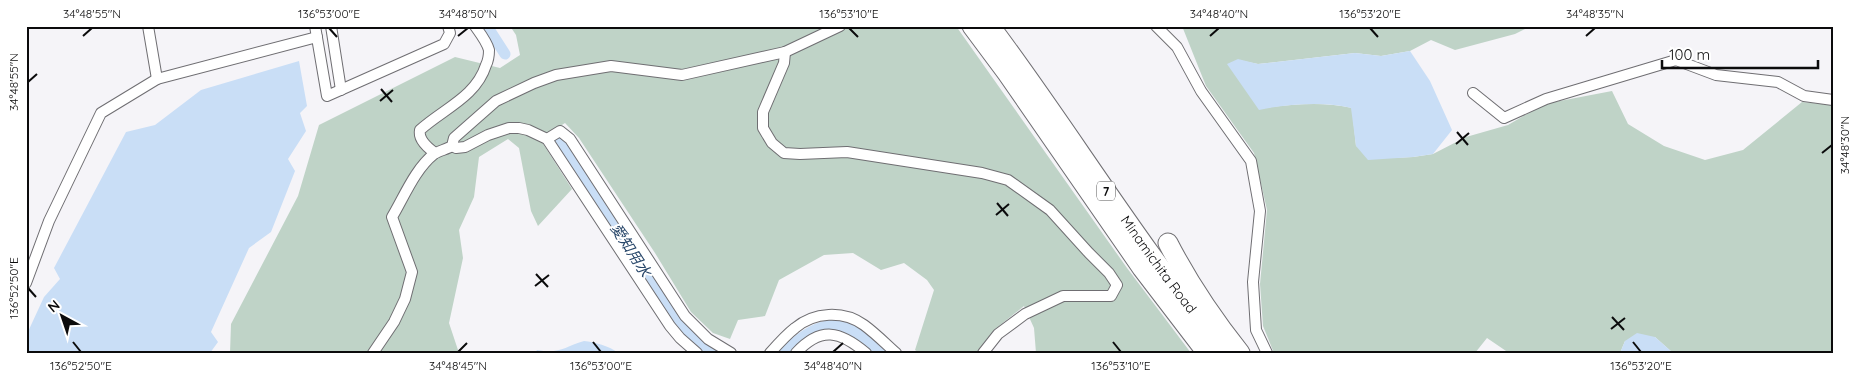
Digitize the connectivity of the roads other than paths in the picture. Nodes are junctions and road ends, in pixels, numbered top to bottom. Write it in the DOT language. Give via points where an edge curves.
graph roads {
  1 [pos="148,26"];
  2 [pos="315,26"];
  3 [pos="331,26"];
  4 [pos="448,26"];
  5 [pos="475,26"];
  6 [pos="840,26"];
  7 [pos="972,26"];
  8 [pos="990,26"];
  9 [pos="1156,26"];
  10 [pos="316,38"];
  11 [pos="785,52"];
  12 [pos="157,78"];
  13 [pos="341,90"];
  14 [pos="1473,93"];
  15 [pos="1833,100"];
  16 [pos="547,138"];
  17 [pos="452,146"];
  18 [pos="436,153"];
  19 [pos="1168,243"];
  20 [pos="26,283"];
  21 [pos="373,353"];
  22 [pos="697,353"];
  23 [pos="731,353"];
  24 [pos="770,353"];
  25 [pos="796,353"];
  26 [pos="866,353"];
  27 [pos="896,353"];
  28 [pos="983,353"];
  29 [pos="1207,353"];
  30 [pos="1227,353"];
  31 [pos="1240,353"];
  32 [pos="1267,353"];
  1 -- 12 [label="street"];
  2 -- 10 [label="street"];
  3 -- 13 [label="street"];
  4 -- 13 [label="street" via="450,33 444,44"];
  5 -- 18 [label="street" via="489,50 485,70 473,89 420,130 425,145"];
  6 -- 11 [label="street"];
  7 -- 29 [label="highway, Minamichita Road / 7" via="1142,268"];
  8 -- 30 [label="highway, Minamichita Road / 7" via="1196,316"];
  9 -- 32 [label="street" via="1177,47 1200,91 1251,161 1260,211 1253,282 1256,330"];
  10 -- 12 [label="street"];
  10 -- 13 [label="street" via="327,96"];
  11 -- 17 [label="street" via="682,75 611,66 556,75 496,101 454,138"];
  11 -- 28 [label="street" via="784,63 763,112 763,128 772,143 784,153 847,152 982,172 1008,180 1050,210 1117,285 1111,296 1063,296 1025,314 998,334"];
  12 -- 20 [label="street" via="101,113 48,221"];
  14 -- 15 [label="street" via="1504,118 1546,99 1676,60 1716,75 1778,82 1804,96"];
  16 -- 17 [label="street" via="528,130 509,128 465,147"];
  16 -- 22 [label="street" via="670,326"];
  16 -- 23 [label="street" via="560,131 570,139 685,316 708,339"];
  17 -- 18 [label="street"];
  18 -- 21 [label="street" via="420,169 392,217 412,272 405,299 394,322"];
  19 -- 31 [label="highway" via="1178,264"];
  24 -- 27 [label="street" via="801,323 835,314 863,325"];
  25 -- 26 [label="street" via="809,340 830,334 846,338"];
}
